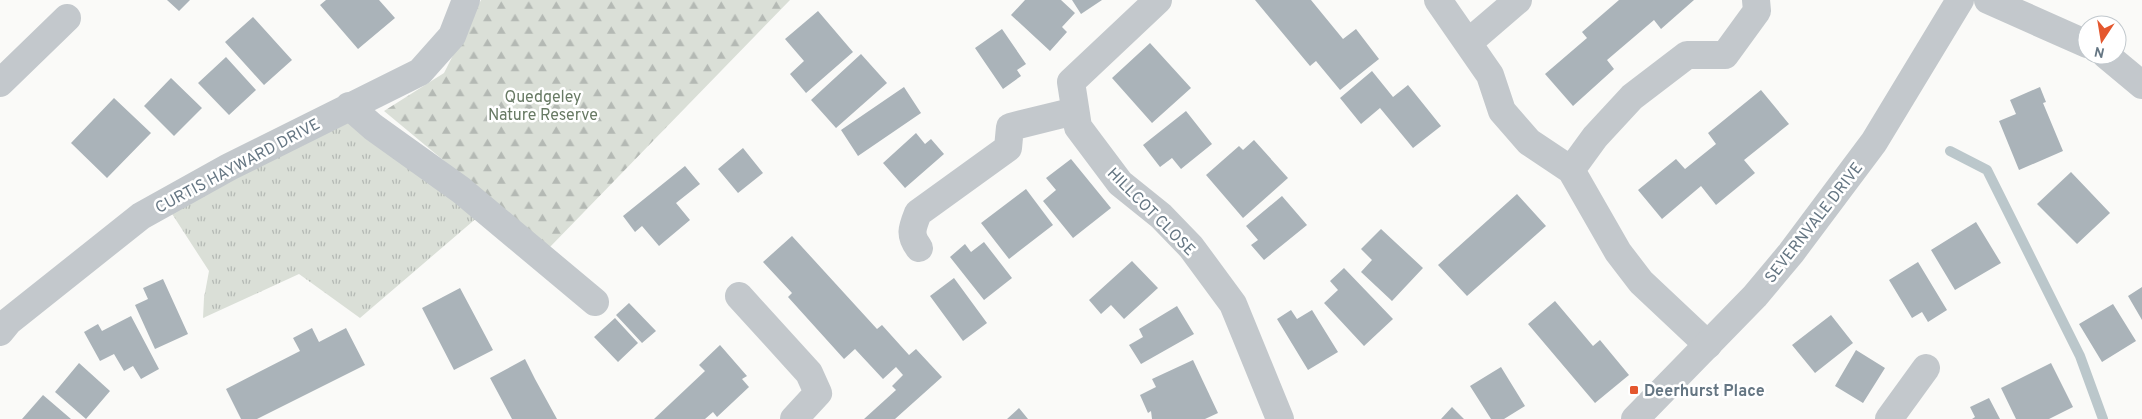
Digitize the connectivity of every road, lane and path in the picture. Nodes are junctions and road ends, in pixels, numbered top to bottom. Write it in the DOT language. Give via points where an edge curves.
graph roads {
  1 [pos="466,0"];
  2 [pos="1158,0"];
  3 [pos="1438,0"];
  4 [pos="1518,0"];
  5 [pos="1960,0"];
  6 [pos="1988,0"];
  7 [pos="1757,5"];
  8 [pos="67,18"];
  9 [pos="2077,40"];
  10 [pos="1469,42"];
  11 [pos="2118,65"];
  12 [pos="0,83"];
  13 [pos="2142,85"];
  14 [pos="350,106"];
  15 [pos="1075,111"];
  16 [pos="1571,170"];
  17 [pos="919,248"];
  18 [pos="739,296"];
  19 [pos="595,302"];
  20 [pos="3,322"];
  21 [pos="1708,345"];
  22 [pos="1926,368"];
  23 [pos="794,419"];
  24 [pos="1280,419"];
  25 [pos="1635,419"];
  26 [pos="1889,419"];
  1 -- 14 [label="street, CURTIS HAYWARD DRIVE" via="452,36 420,72"];
  2 -- 15 [label="street, HILLCOT CLOSE" via="1071,82"];
  3 -- 10 [label="street"];
  4 -- 10 [label="street"];
  5 -- 21 [label="street, SEVERNVALE DRIVE" via="1874,142 1767,282"];
  6 -- 9 [label="street"];
  7 -- 16 [label="street" via="1725,55 1687,55 1632,97 1595,136"];
  8 -- 12 [label="street"];
  10 -- 16 [label="street" via="1490,75 1502,111 1529,142"];
  11 -- 13 [label="street"];
  14 -- 19 [label="street" via="373,127 460,190"];
  14 -- 20 [label="street, CURTIS HAYWARD DRIVE" via="141,216"];
  15 -- 17 [label="street" via="1010,127 1008,148 918,213 911,229 912,239"];
  15 -- 24 [label="street, HILLCOT CLOSE" via="1078,127 1120,183 1161,216 1191,247 1232,304"];
  16 -- 21 [label="street" via="1618,252 1641,282"];
  18 -- 23 [label="street" via="810,373 818,393"];
  21 -- 25 [label="street, SEVERNVALE DRIVE"];
  22 -- 26 [label="street"];
}
